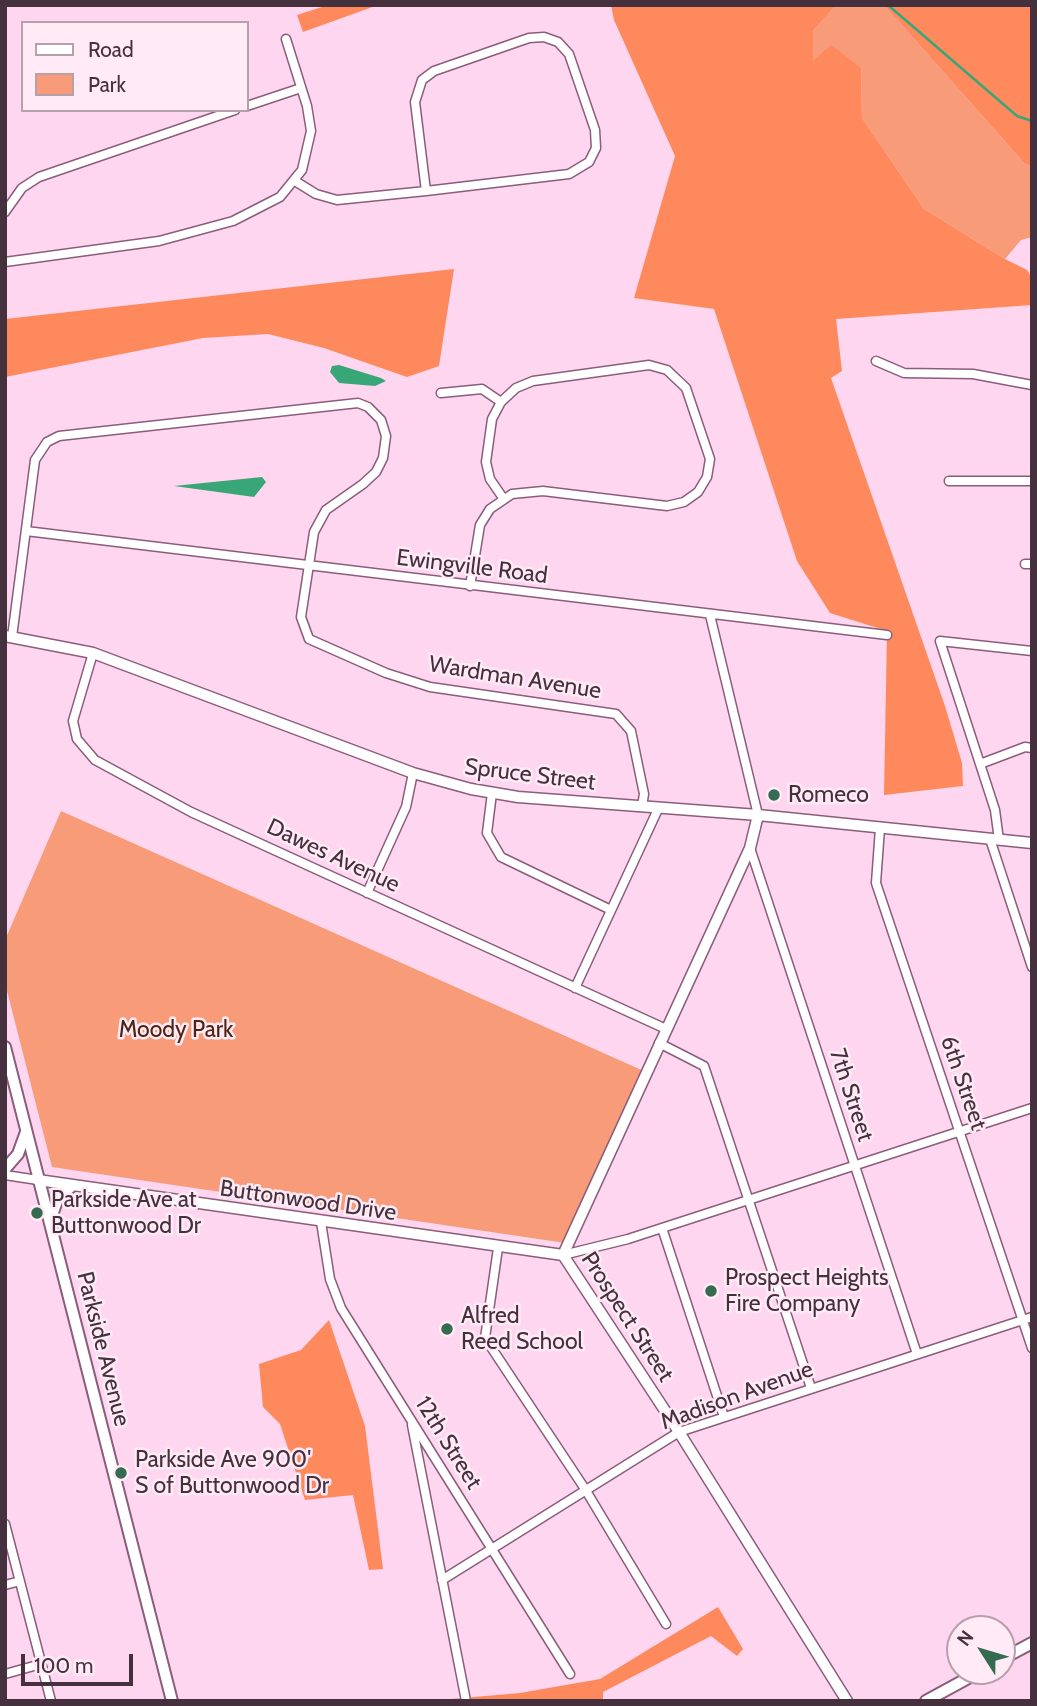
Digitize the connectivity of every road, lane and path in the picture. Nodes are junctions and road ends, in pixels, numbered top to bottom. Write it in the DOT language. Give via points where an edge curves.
graph roads {
  1 [pos="286,38"];
  2 [pos="301,88"];
  3 [pos="248,106"];
  4 [pos="229,112"];
  5 [pos="295,181"];
  6 [pos="426,191"];
  7 [pos="5,212"];
  8 [pos="5,262"];
  9 [pos="876,361"];
  10 [pos="1032,385"];
  11 [pos="441,393"];
  12 [pos="501,402"];
  13 [pos="950,481"];
  14 [pos="1032,481"];
  15 [pos="503,498"];
  16 [pos="26,531"];
  17 [pos="309,566"];
  18 [pos="470,586"];
  19 [pos="710,615"];
  20 [pos="887,635"];
  21 [pos="9,636"];
  22 [pos="1032,651"];
  23 [pos="93,653"];
  24 [pos="1032,748"];
  25 [pos="980,764"];
  26 [pos="413,773"];
  27 [pos="492,793"];
  28 [pos="642,806"];
  29 [pos="659,807"];
  30 [pos="758,815"];
  31 [pos="880,828"];
  32 [pos="995,839"];
  33 [pos="1032,843"];
  34 [pos="750,848"];
  35 [pos="367,893"];
  36 [pos="611,910"];
  37 [pos="1032,967"];
  38 [pos="575,988"];
  39 [pos="666,1030"];
  40 [pos="659,1043"];
  41 [pos="5,1047"];
  42 [pos="1032,1108"];
  43 [pos="960,1131"];
  44 [pos="26,1132"];
  45 [pos="854,1166"];
  46 [pos="5,1169"];
  47 [pos="5,1175"];
  48 [pos="38,1180"];
  49 [pos="72,1186"];
  50 [pos="749,1200"];
  51 [pos="320,1222"];
  52 [pos="49,1224"];
  53 [pos="662,1228"];
  54 [pos="498,1248"];
  55 [pos="564,1255"];
  56 [pos="1032,1317"];
  57 [pos="1022,1320"];
  58 [pos="1032,1348"];
  59 [pos="916,1354"];
  60 [pos="811,1388"];
  61 [pos="724,1417"];
  62 [pos="411,1421"];
  63 [pos="679,1432"];
  64 [pos="585,1489"];
  65 [pos="5,1524"];
  66 [pos="492,1549"];
  67 [pos="442,1580"];
  68 [pos="20,1581"];
  69 [pos="5,1586"];
  70 [pos="666,1624"];
  71 [pos="1032,1643"];
  72 [pos="1016,1652"];
  73 [pos="41,1664"];
  74 [pos="5,1674"];
  75 [pos="570,1674"];
  76 [pos="955,1685"];
  77 [pos="51,1701"];
  78 [pos="172,1701"];
  79 [pos="466,1701"];
  80 [pos="847,1701"];
  81 [pos="926,1701"];
  1 -- 2 [label="street"];
  2 -- 3 [label="street"];
  2 -- 5 [label="street" via="311,131 307,157"];
  4 -- 7 [label="street" via="39,177 22,188"];
  5 -- 6 [label="street" via="337,200"];
  5 -- 8 [label="street" via="266,207 197,232 134,246"];
  6 -- 6 [label="street" via="569,174 589,162 596,148 595,130 564,48 551,38 529,38 434,71 422,80 415,102"];
  9 -- 10 [label="street" via="904,373 973,374"];
  11 -- 12 [label="street" via="475,388"];
  12 -- 15 [label="street" via="491,425 486,462 490,479"];
  12 -- 15 [label="street" via="533,381 659,367 674,374 686,388 710,459 704,485 692,498 676,505 532,490"];
  13 -- 14 [label="street"];
  15 -- 18 [label="street" via="480,525"];
  16 -- 17 [label="street, Ewingville Road"];
  16 -- 17 [label="street, Wardman Avenue" via="34,460 41,447 59,436 347,402 368,407 384,427 383,458 363,484 326,510 314,532"];
  16 -- 21 [label="street, Wardman Avenue"];
  17 -- 18 [label="street, Ewingville Road"];
  17 -- 28 [label="street, Wardman Avenue" via="300,617 304,632 315,644 430,687 608,712 622,719 631,731"];
  18 -- 19 [label="street, Ewingville Road"];
  19 -- 20 [label="street, Ewingville Road"];
  19 -- 30 [label="street"];
  21 -- 23 [label="street, Spruce Street"];
  22 -- 25 [label="street" via="940,641"];
  23 -- 26 [label="street, Spruce Street"];
  23 -- 35 [label="street, Dawes Avenue" via="73,721 77,739 88,754 191,812"];
  24 -- 25 [label="street"];
  25 -- 32 [label="street" via="995,810"];
  26 -- 27 [label="street, Spruce Street"];
  26 -- 35 [label="street" via="406,807"];
  27 -- 28 [label="street, Spruce Street"];
  27 -- 36 [label="street" via="487,833 501,858"];
  28 -- 29 [label="street, Spruce Street"];
  29 -- 30 [label="street, Spruce Street"];
  29 -- 36 [label="street"];
  30 -- 31 [label="street, Spruce Street"];
  30 -- 34 [label="street, Prospect Street"];
  31 -- 32 [label="street, Spruce Street"];
  31 -- 43 [label="street, 6th Street" via="876,883"];
  32 -- 33 [label="street, Spruce Street"];
  32 -- 37 [label="street"];
  34 -- 39 [label="street, Prospect Street"];
  34 -- 45 [label="street, 7th Street"];
  35 -- 38 [label="street, Dawes Avenue"];
  36 -- 38 [label="street"];
  38 -- 39 [label="street, Dawes Avenue"];
  39 -- 40 [label="street, Prospect Street"];
  40 -- 50 [label="street" via="704,1066"];
  40 -- 55 [label="street, Prospect Street"];
  41 -- 44 [label="main road, Parkside Avenue"];
  42 -- 43 [label="street"];
  43 -- 45 [label="street"];
  43 -- 57 [label="street, 6th Street"];
  44 -- 46 [label="main road" via="18,1154"];
  44 -- 48 [label="main road, Parkside Avenue"];
  45 -- 50 [label="street"];
  45 -- 59 [label="street, 7th Street"];
  47 -- 48 [label="street, Buttonwood Drive"];
  48 -- 49 [label="street, Buttonwood Drive"];
  48 -- 52 [label="main road, Parkside Avenue"];
  49 -- 51 [label="street, Buttonwood Drive"];
  49 -- 52 [label="main road" via="58,1198"];
  50 -- 53 [label="street"];
  50 -- 60 [label="street"];
  51 -- 54 [label="street, Buttonwood Drive"];
  51 -- 62 [label="street, 12th Street" via="330,1279 341,1308"];
  52 -- 78 [label="main road, Parkside Avenue"];
  53 -- 55 [label="street"];
  53 -- 61 [label="street"];
  54 -- 55 [label="street, Buttonwood Drive"];
  54 -- 64 [label="street" via="485,1338"];
  55 -- 63 [label="street, Prospect Street"];
  56 -- 57 [label="street, Madison Avenue"];
  57 -- 58 [label="street, 6th Street"];
  57 -- 59 [label="street, Madison Avenue"];
  59 -- 60 [label="street, Madison Avenue"];
  60 -- 61 [label="street, Madison Avenue"];
  61 -- 63 [label="street, Madison Avenue"];
  62 -- 66 [label="street, 12th Street"];
  62 -- 67 [label="street"];
  63 -- 64 [label="street, Madison Avenue"];
  63 -- 80 [label="street, Prospect Street"];
  64 -- 66 [label="street, Madison Avenue"];
  64 -- 70 [label="street"];
  65 -- 68 [label="street"];
  66 -- 67 [label="street, Madison Avenue"];
  66 -- 75 [label="street, 12th Street"];
  67 -- 79 [label="street"];
  68 -- 69 [label="street"];
  68 -- 73 [label="street"];
  71 -- 72 [label="main road"];
  73 -- 74 [label="street"];
  73 -- 77 [label="street"];
  76 -- 81 [label="main road"];
}
